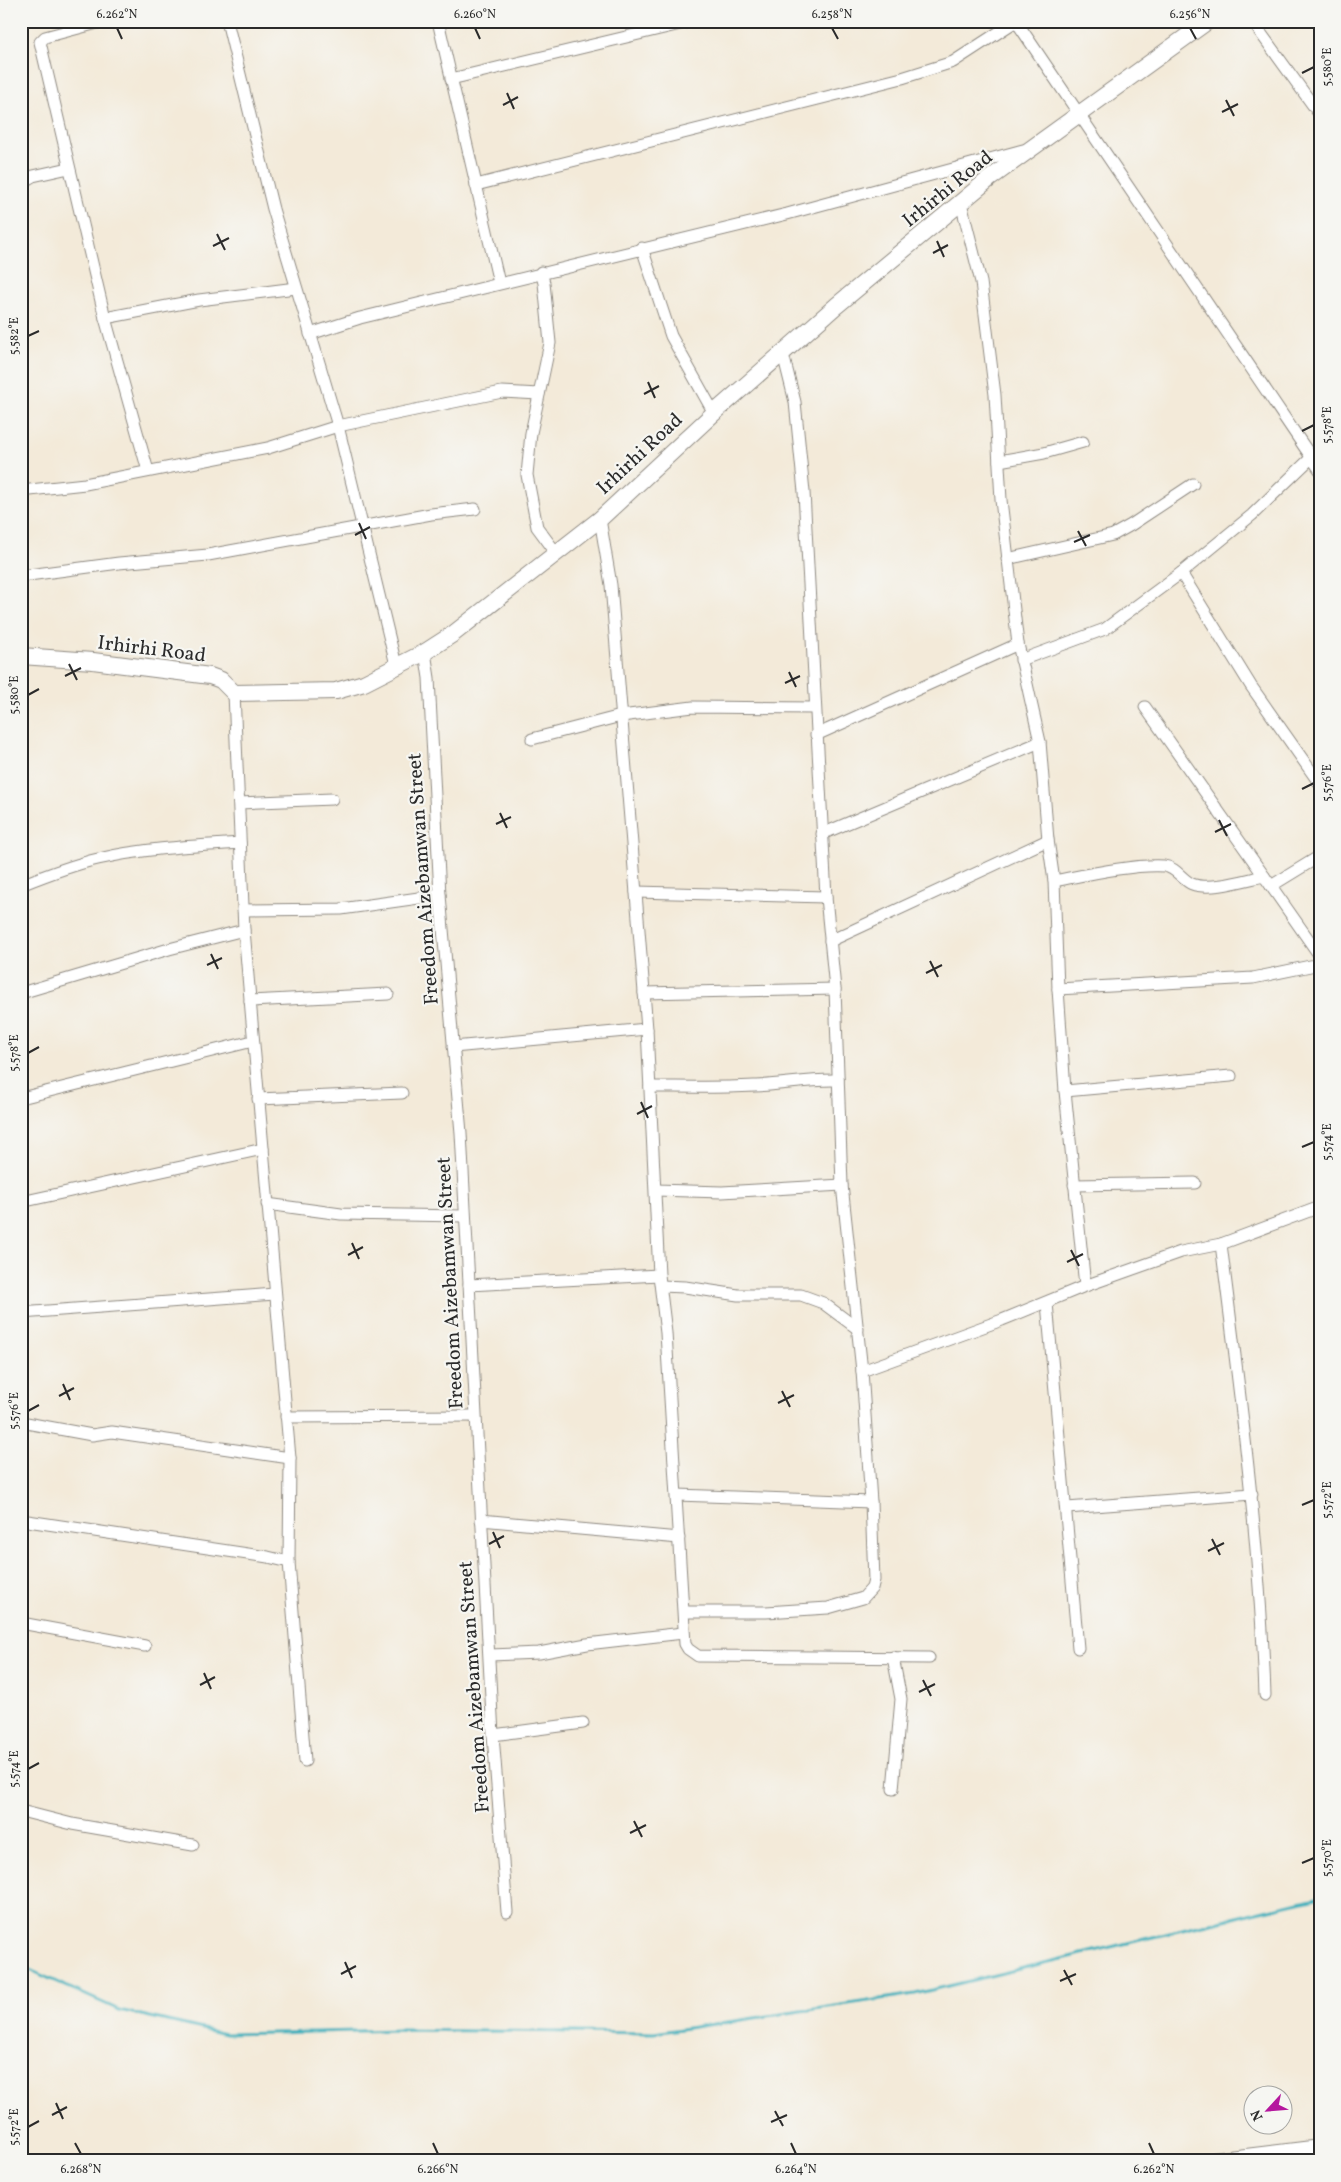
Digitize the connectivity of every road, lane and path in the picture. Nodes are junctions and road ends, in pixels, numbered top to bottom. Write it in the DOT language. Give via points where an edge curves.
graph roads {
  1 [pos="105,21"];
  2 [pos="227,21"];
  3 [pos="438,21"];
  4 [pos="693,21"];
  5 [pos="1016,21"];
  6 [pos="1208,21"];
  7 [pos="1252,21"];
  8 [pos="451,79"];
  9 [pos="1080,114"];
  10 [pos="1320,115"];
  11 [pos="1030,149"];
  12 [pos="70,168"];
  13 [pos="21,183"];
  14 [pos="476,185"];
  15 [pos="961,203"];
  16 [pos="642,248"];
  17 [pos="541,272"];
  18 [pos="499,282"];
  19 [pos="296,288"];
  20 [pos="105,318"];
  21 [pos="310,334"];
  22 [pos="783,354"];
  23 [pos="539,394"];
  24 [pos="714,413"];
  25 [pos="338,426"];
  26 [pos="1083,442"];
  27 [pos="1311,458"];
  28 [pos="999,460"];
  29 [pos="1320,470"];
  30 [pos="148,471"];
  31 [pos="1193,484"];
  32 [pos="21,491"];
  33 [pos="475,509"];
  34 [pos="600,518"];
  35 [pos="363,528"];
  36 [pos="557,554"];
  37 [pos="1008,559"];
  38 [pos="1181,573"];
  39 [pos="21,576"];
  40 [pos="1018,644"];
  41 [pos="426,652"];
  42 [pos="21,656"];
  43 [pos="1021,660"];
  44 [pos="396,665"];
  45 [pos="234,693"];
  46 [pos="1145,707"];
  47 [pos="815,708"];
  48 [pos="622,716"];
  49 [pos="816,735"];
  50 [pos="532,739"];
  51 [pos="1040,742"];
  52 [pos="1320,784"];
  53 [pos="332,799"];
  54 [pos="239,804"];
  55 [pos="822,834"];
  56 [pos="1048,840"];
  57 [pos="240,843"];
  58 [pos="1320,856"];
  59 [pos="1264,876"];
  60 [pos="1054,880"];
  61 [pos="21,885"];
  62 [pos="1271,886"];
  63 [pos="636,892"];
  64 [pos="440,896"];
  65 [pos="826,898"];
  66 [pos="243,910"];
  67 [pos="244,930"];
  68 [pos="830,941"];
  69 [pos="1320,956"];
  70 [pos="1320,964"];
  71 [pos="835,989"];
  72 [pos="1058,989"];
  73 [pos="21,993"];
  74 [pos="644,993"];
  75 [pos="388,994"];
  76 [pos="250,1000"];
  77 [pos="646,1029"];
  78 [pos="253,1041"];
  79 [pos="454,1047"];
  80 [pos="1231,1076"];
  81 [pos="838,1080"];
  82 [pos="650,1088"];
  83 [pos="1065,1091"];
  84 [pos="402,1093"];
  85 [pos="21,1098"];
  86 [pos="258,1099"];
  87 [pos="263,1149"];
  88 [pos="1195,1183"];
  89 [pos="842,1185"];
  90 [pos="1074,1185"];
  91 [pos="656,1190"];
  92 [pos="21,1202"];
  93 [pos="267,1204"];
  94 [pos="1320,1207"];
  95 [pos="464,1216"];
  96 [pos="1221,1244"];
  97 [pos="660,1281"];
  98 [pos="469,1285"];
  99 [pos="1085,1286"];
  100 [pos="274,1294"];
  101 [pos="1047,1302"];
  102 [pos="21,1313"];
  103 [pos="858,1330"];
  104 [pos="862,1371"];
  105 [pos="475,1416"];
  106 [pos="286,1417"];
  107 [pos="21,1422"];
  108 [pos="290,1458"];
  109 [pos="1252,1494"];
  110 [pos="677,1495"];
  111 [pos="871,1502"];
  112 [pos="1067,1508"];
  113 [pos="21,1520"];
  114 [pos="482,1520"];
  115 [pos="680,1538"];
  116 [pos="289,1562"];
  117 [pos="684,1612"];
  118 [pos="21,1623"];
  119 [pos="683,1633"];
  120 [pos="145,1646"];
  121 [pos="1078,1648"];
  122 [pos="490,1655"];
  123 [pos="893,1657"];
  124 [pos="929,1658"];
  125 [pos="1265,1695"];
  126 [pos="583,1723"];
  127 [pos="493,1735"];
  128 [pos="305,1761"];
  129 [pos="893,1789"];
  130 [pos="21,1811"];
  131 [pos="193,1844"];
  132 [pos="507,1912"];
  133 [pos="1320,2148"];
  134 [pos="1213,2161"];
  1 -- 12 [label="street" via="45,37 40,42"];
  2 -- 19 [label="street" via="273,209"];
  3 -- 8 [label="street"];
  4 -- 8 [label="street"];
  5 -- 9 [label="street"];
  5 -- 14 [label="street" via="953,62 902,78"];
  6 -- 9 [label="street, Irhirhi Road"];
  7 -- 10 [label="street"];
  8 -- 14 [label="street"];
  9 -- 11 [label="street, Irhirhi Road"];
  9 -- 27 [label="street"];
  11 -- 15 [label="street, Irhirhi Road"];
  11 -- 16 [label="street" via="787,214"];
  12 -- 13 [label="street" via="33,176"];
  12 -- 20 [label="street"];
  14 -- 18 [label="street"];
  15 -- 22 [label="street, Irhirhi Road"];
  15 -- 28 [label="street" via="980,282 995,395"];
  16 -- 17 [label="street"];
  16 -- 24 [label="street" via="671,336"];
  17 -- 18 [label="street"];
  17 -- 23 [label="street" via="550,343"];
  18 -- 21 [label="street"];
  19 -- 20 [label="street" via="199,300"];
  19 -- 21 [label="street"];
  20 -- 30 [label="street"];
  21 -- 25 [label="street"];
  22 -- 24 [label="street, Irhirhi Road"];
  22 -- 47 [label="street" via="795,402 804,492"];
  23 -- 25 [label="street" via="502,392"];
  23 -- 36 [label="street" via="527,475 537,527"];
  24 -- 34 [label="street, Irhirhi Road"];
  25 -- 30 [label="street" via="268,448"];
  25 -- 35 [label="street"];
  26 -- 28 [label="street" via="1044,453"];
  27 -- 29 [label="street"];
  27 -- 38 [label="street" via="1252,515"];
  28 -- 37 [label="street"];
  30 -- 32 [label="street" via="85,484"];
  31 -- 37 [label="street" via="1113,535"];
  33 -- 35 [label="street"];
  34 -- 36 [label="street, Irhirhi Road"];
  34 -- 48 [label="street" via="611,585"];
  35 -- 39 [label="street" via="208,555"];
  35 -- 44 [label="street"];
  36 -- 41 [label="street, Irhirhi Road"];
  37 -- 40 [label="street"];
  38 -- 43 [label="street" via="1105,629"];
  38 -- 52 [label="street" via="1251,686"];
  40 -- 43 [label="street"];
  40 -- 49 [label="street"];
  41 -- 44 [label="street, Irhirhi Road"];
  41 -- 64 [label="street, Freedom Aizebamwan Street"];
  42 -- 45 [label="street, Irhirhi Road" via="94,661 210,676 221,680"];
  43 -- 51 [label="street"];
  44 -- 45 [label="street, Irhirhi Road" via="364,683 336,691"];
  45 -- 54 [label="street"];
  46 -- 59 [label="street"];
  47 -- 48 [label="street" via="693,707"];
  47 -- 49 [label="street"];
  48 -- 50 [label="street"];
  48 -- 63 [label="street"];
  49 -- 55 [label="street"];
  51 -- 55 [label="street"];
  51 -- 56 [label="street"];
  53 -- 54 [label="street"];
  54 -- 57 [label="street"];
  55 -- 65 [label="street"];
  56 -- 60 [label="street"];
  56 -- 68 [label="street"];
  57 -- 61 [label="street" via="160,848 98,859"];
  57 -- 66 [label="street"];
  58 -- 62 [label="street"];
  59 -- 60 [label="street" via="1202,886 1191,884 1166,866"];
  59 -- 62 [label="street"];
  60 -- 72 [label="street"];
  62 -- 69 [label="street"];
  63 -- 65 [label="street"];
  63 -- 74 [label="street"];
  64 -- 66 [label="street" via="341,909"];
  64 -- 79 [label="street, Freedom Aizebamwan Street"];
  65 -- 68 [label="street"];
  66 -- 67 [label="street"];
  67 -- 73 [label="street"];
  67 -- 76 [label="street"];
  68 -- 71 [label="street"];
  70 -- 72 [label="street" via="1252,978"];
  71 -- 74 [label="street"];
  71 -- 81 [label="street"];
  72 -- 83 [label="street"];
  74 -- 77 [label="street"];
  75 -- 76 [label="street"];
  76 -- 78 [label="street"];
  77 -- 79 [label="street"];
  77 -- 82 [label="street"];
  78 -- 85 [label="street"];
  78 -- 86 [label="street"];
  79 -- 95 [label="street, Freedom Aizebamwan Street"];
  80 -- 83 [label="street"];
  81 -- 82 [label="street"];
  81 -- 89 [label="street"];
  82 -- 91 [label="street"];
  83 -- 90 [label="street"];
  84 -- 86 [label="street"];
  86 -- 87 [label="street"];
  87 -- 92 [label="street"];
  87 -- 93 [label="street"];
  88 -- 90 [label="street"];
  89 -- 91 [label="street" via="722,1192"];
  89 -- 103 [label="street"];
  90 -- 99 [label="street"];
  91 -- 97 [label="street"];
  93 -- 95 [label="street" via="341,1214"];
  93 -- 100 [label="street"];
  94 -- 96 [label="street"];
  95 -- 98 [label="street, Freedom Aizebamwan Street"];
  96 -- 99 [label="street" via="1181,1252"];
  96 -- 109 [label="street"];
  97 -- 98 [label="street"];
  97 -- 103 [label="street" via="738,1295 801,1295 823,1303"];
  97 -- 110 [label="street"];
  98 -- 105 [label="street, Freedom Aizebamwan Street"];
  99 -- 101 [label="street"];
  100 -- 102 [label="street"];
  100 -- 106 [label="street"];
  101 -- 104 [label="street"];
  101 -- 112 [label="street"];
  103 -- 104 [label="street"];
  104 -- 111 [label="street"];
  105 -- 106 [label="street"];
  105 -- 114 [label="street, Freedom Aizebamwan Street"];
  106 -- 108 [label="street"];
  107 -- 108 [label="street" via="92,1435 112,1432"];
  108 -- 116 [label="street"];
  109 -- 112 [label="street"];
  109 -- 125 [label="street"];
  110 -- 111 [label="street"];
  110 -- 115 [label="street"];
  111 -- 117 [label="street" via="874,1580 863,1598 828,1608"];
  112 -- 121 [label="street"];
  113 -- 116 [label="street"];
  114 -- 115 [label="street"];
  114 -- 122 [label="street, Freedom Aizebamwan Street"];
  115 -- 117 [label="street"];
  116 -- 128 [label="street"];
  117 -- 119 [label="street"];
  118 -- 120 [label="street"];
  119 -- 122 [label="street" via="539,1653"];
  119 -- 123 [label="street" via="688,1649 698,1656"];
  122 -- 127 [label="street, Freedom Aizebamwan Street"];
  123 -- 124 [label="street"];
  123 -- 129 [label="street" via="900,1700"];
  126 -- 127 [label="street"];
  127 -- 132 [label="street, Freedom Aizebamwan Street"];
  130 -- 131 [label="street" via="72,1824"];
  133 -- 134 [label="street"];
}
